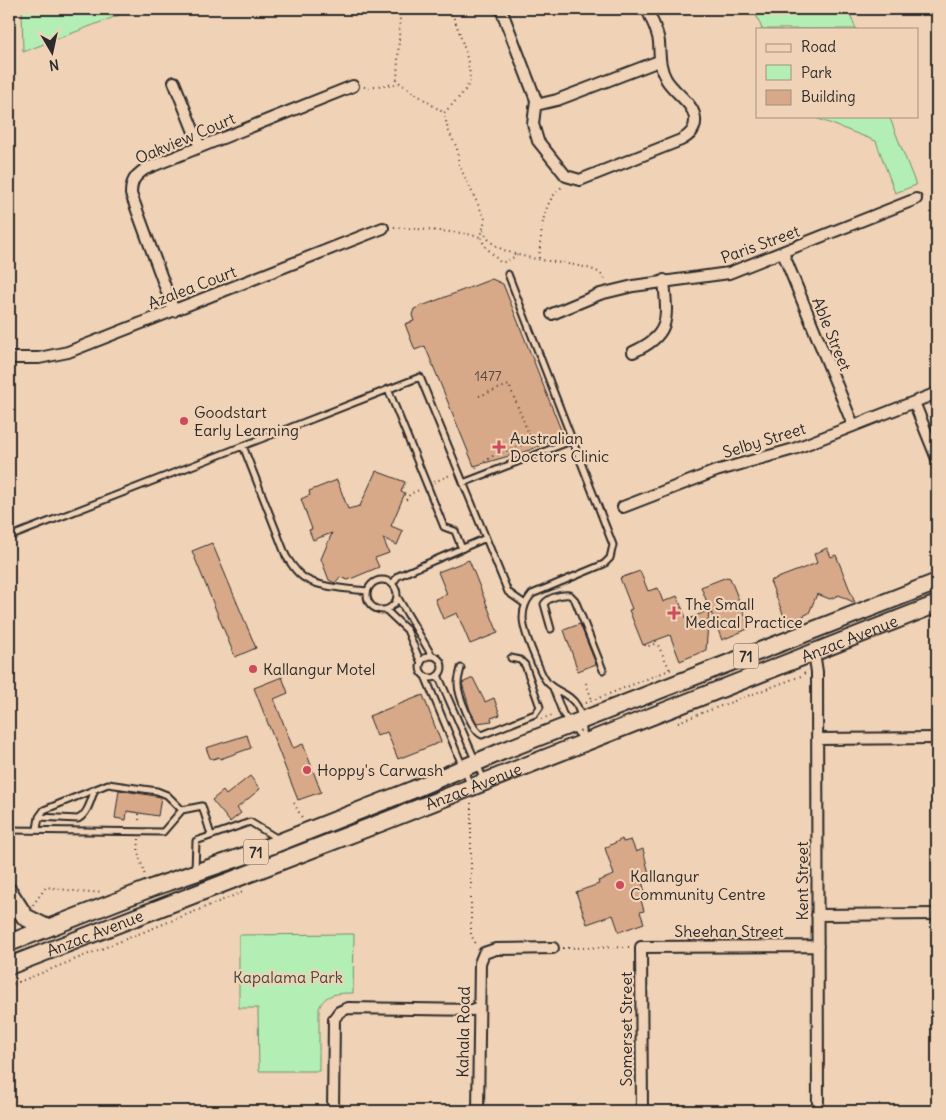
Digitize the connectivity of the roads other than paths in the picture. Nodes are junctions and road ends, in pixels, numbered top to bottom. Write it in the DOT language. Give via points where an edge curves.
graph roads {
  1 [pos="501,9"];
  2 [pos="647,9"];
  3 [pos="659,61"];
  4 [pos="174,82"];
  5 [pos="353,86"];
  6 [pos="536,105"];
  7 [pos="200,147"];
  8 [pos="916,199"];
  9 [pos="383,228"];
  10 [pos="783,253"];
  11 [pos="508,274"];
  12 [pos="664,280"];
  13 [pos="174,311"];
  14 [pos="552,314"];
  15 [pos="633,352"];
  16 [pos="9,358"];
  17 [pos="388,389"];
  18 [pos="937,393"];
  19 [pos="914,402"];
  20 [pos="853,426"];
  21 [pos="572,441"];
  22 [pos="243,446"];
  23 [pos="937,459"];
  24 [pos="464,483"];
  25 [pos="622,508"];
  26 [pos="9,537"];
  27 [pos="486,538"];
  28 [pos="462,549"];
  29 [pos="937,582"];
  30 [pos="392,583"];
  31 [pos="367,591"];
  32 [pos="398,598"];
  33 [pos="525,604"];
  34 [pos="937,604"];
  35 [pos="386,610"];
  36 [pos="551,630"];
  37 [pos="814,652"];
  38 [pos="432,656"];
  39 [pos="511,658"];
  40 [pos="421,663"];
  41 [pos="461,668"];
  42 [pos="603,670"];
  43 [pos="438,675"];
  44 [pos="425,676"];
  45 [pos="552,688"];
  46 [pos="575,722"];
  47 [pos="937,738"];
  48 [pos="818,739"];
  49 [pos="585,742"];
  50 [pos="469,765"];
  51 [pos="95,789"];
  52 [pos="476,790"];
  53 [pos="182,810"];
  54 [pos="39,817"];
  55 [pos="37,829"];
  56 [pos="9,830"];
  57 [pos="212,835"];
  58 [pos="283,841"];
  59 [pos="195,873"];
  60 [pos="9,892"];
  61 [pos="937,914"];
  62 [pos="817,915"];
  63 [pos="47,928"];
  64 [pos="9,943"];
  65 [pos="818,946"];
  66 [pos="641,947"];
  67 [pos="553,948"];
  68 [pos="9,966"];
  69 [pos="478,1010"];
  70 [pos="333,1111"];
  71 [pos="478,1111"];
  72 [pos="642,1111"];
  73 [pos="818,1111"];
  1 -- 6 [label="street"];
  2 -- 3 [label="street" via="659,40"];
  3 -- 6 [label="street"];
  3 -- 6 [label="street" via="670,86 694,113 695,124 691,133 585,179 570,178 563,173 538,141 533,124"];
  4 -- 7 [label="street"];
  5 -- 7 [label="street, Oakview Court"];
  7 -- 13 [label="street, Oakview Court" via="145,169 131,184 131,194"];
  8 -- 10 [label="street, Paris Street"];
  9 -- 13 [label="street, Azalea Court"];
  10 -- 12 [label="street, Paris Street" via="722,275"];
  10 -- 20 [label="street, Able Street"];
  11 -- 21 [label="lane"];
  12 -- 14 [label="street, Paris Street" via="612,291"];
  12 -- 15 [label="street" via="667,313 664,328 654,342"];
  13 -- 16 [label="street, Azalea Court" via="68,352 39,358"];
  17 -- 22 [label="lane"];
  17 -- 24 [label="lane" via="420,378"];
  17 -- 28 [label="lane" via="444,527 455,531"];
  18 -- 19 [label="street, Selby Street"];
  19 -- 20 [label="street, Selby Street"];
  19 -- 23 [label="street"];
  20 -- 25 [label="street, Selby Street" via="794,449 716,471"];
  21 -- 24 [label="lane"];
  21 -- 33 [label="lane" via="605,523 613,552 604,564 539,590"];
  22 -- 26 [label="lane"];
  22 -- 31 [label="lane" via="286,556 295,570 307,580"];
  24 -- 27 [label="lane"];
  27 -- 28 [label="lane"];
  27 -- 33 [label="lane" via="508,592"];
  28 -- 30 [label="lane" via="398,576"];
  29 -- 46 [label="highway, Anzac Avenue / 71"];
  30 -- 31 [label="lane" via="376,581"];
  30 -- 32 [label="lane"];
  31 -- 35 [label="lane" via="367,599 372,606"];
  32 -- 35 [label="lane"];
  32 -- 38 [label="lane"];
  33 -- 45 [label="lane" via="523,624 543,676"];
  34 -- 37 [label="highway, Anzac Avenue / 71"];
  35 -- 40 [label="lane" via="407,630"];
  36 -- 42 [label="lane" via="544,604 563,594 570,595 576,600"];
  37 -- 48 [label="street, Kent Street"];
  37 -- 49 [label="highway, Anzac Avenue / 71"];
  38 -- 40 [label="lane"];
  38 -- 43 [label="lane" via="439,659 442,666"];
  39 -- 41 [label="lane" via="525,665 540,707 535,714 482,735 474,729 459,691"];
  40 -- 44 [label="lane" via="420,669"];
  43 -- 44 [label="lane" via="432,678"];
  43 -- 50 [label="lane"];
  44 -- 50 [label="lane"];
  45 -- 46 [label="lane"];
  45 -- 46 [label="lane" via="574,702"];
  46 -- 49 [label="lane"];
  46 -- 49 [label="lane"];
  46 -- 50 [label="highway, Anzac Avenue / 71"];
  47 -- 48 [label="street"];
  48 -- 62 [label="street, Kent Street"];
  49 -- 52 [label="highway, Anzac Avenue / 71"];
  50 -- 52 [label="lane"];
  50 -- 52 [label="lane"];
  50 -- 58 [label="highway, Anzac Avenue / 71"];
  51 -- 53 [label="lane" via="108,784 157,790 167,794"];
  51 -- 54 [label="lane" via="44,810"];
  51 -- 54 [label="lane" via="86,811 78,819"];
  52 -- 68 [label="highway, Anzac Avenue / 71"];
  53 -- 55 [label="lane" via="163,832"];
  53 -- 57 [label="lane" via="202,806"];
  54 -- 55 [label="lane"];
  55 -- 56 [label="lane"];
  57 -- 58 [label="lane" via="250,822"];
  57 -- 59 [label="lane" via="196,841"];
  58 -- 59 [label="highway, Anzac Avenue / 71"];
  59 -- 63 [label="highway, Anzac Avenue / 71"];
  60 -- 63 [label="highway" via="25,917"];
  61 -- 62 [label="street"];
  62 -- 65 [label="street, Kent Street"];
  63 -- 64 [label="highway, Anzac Avenue / 71"];
  65 -- 66 [label="street, Sheehan Street"];
  65 -- 73 [label="street, Kent Street"];
  66 -- 72 [label="street, Somerset Street"];
  67 -- 69 [label="street, Kahala Road" via="496,949 484,953 480,963"];
  69 -- 70 [label="street" via="348,1008 339,1012 334,1019"];
  69 -- 71 [label="street, Kahala Road"];
}
